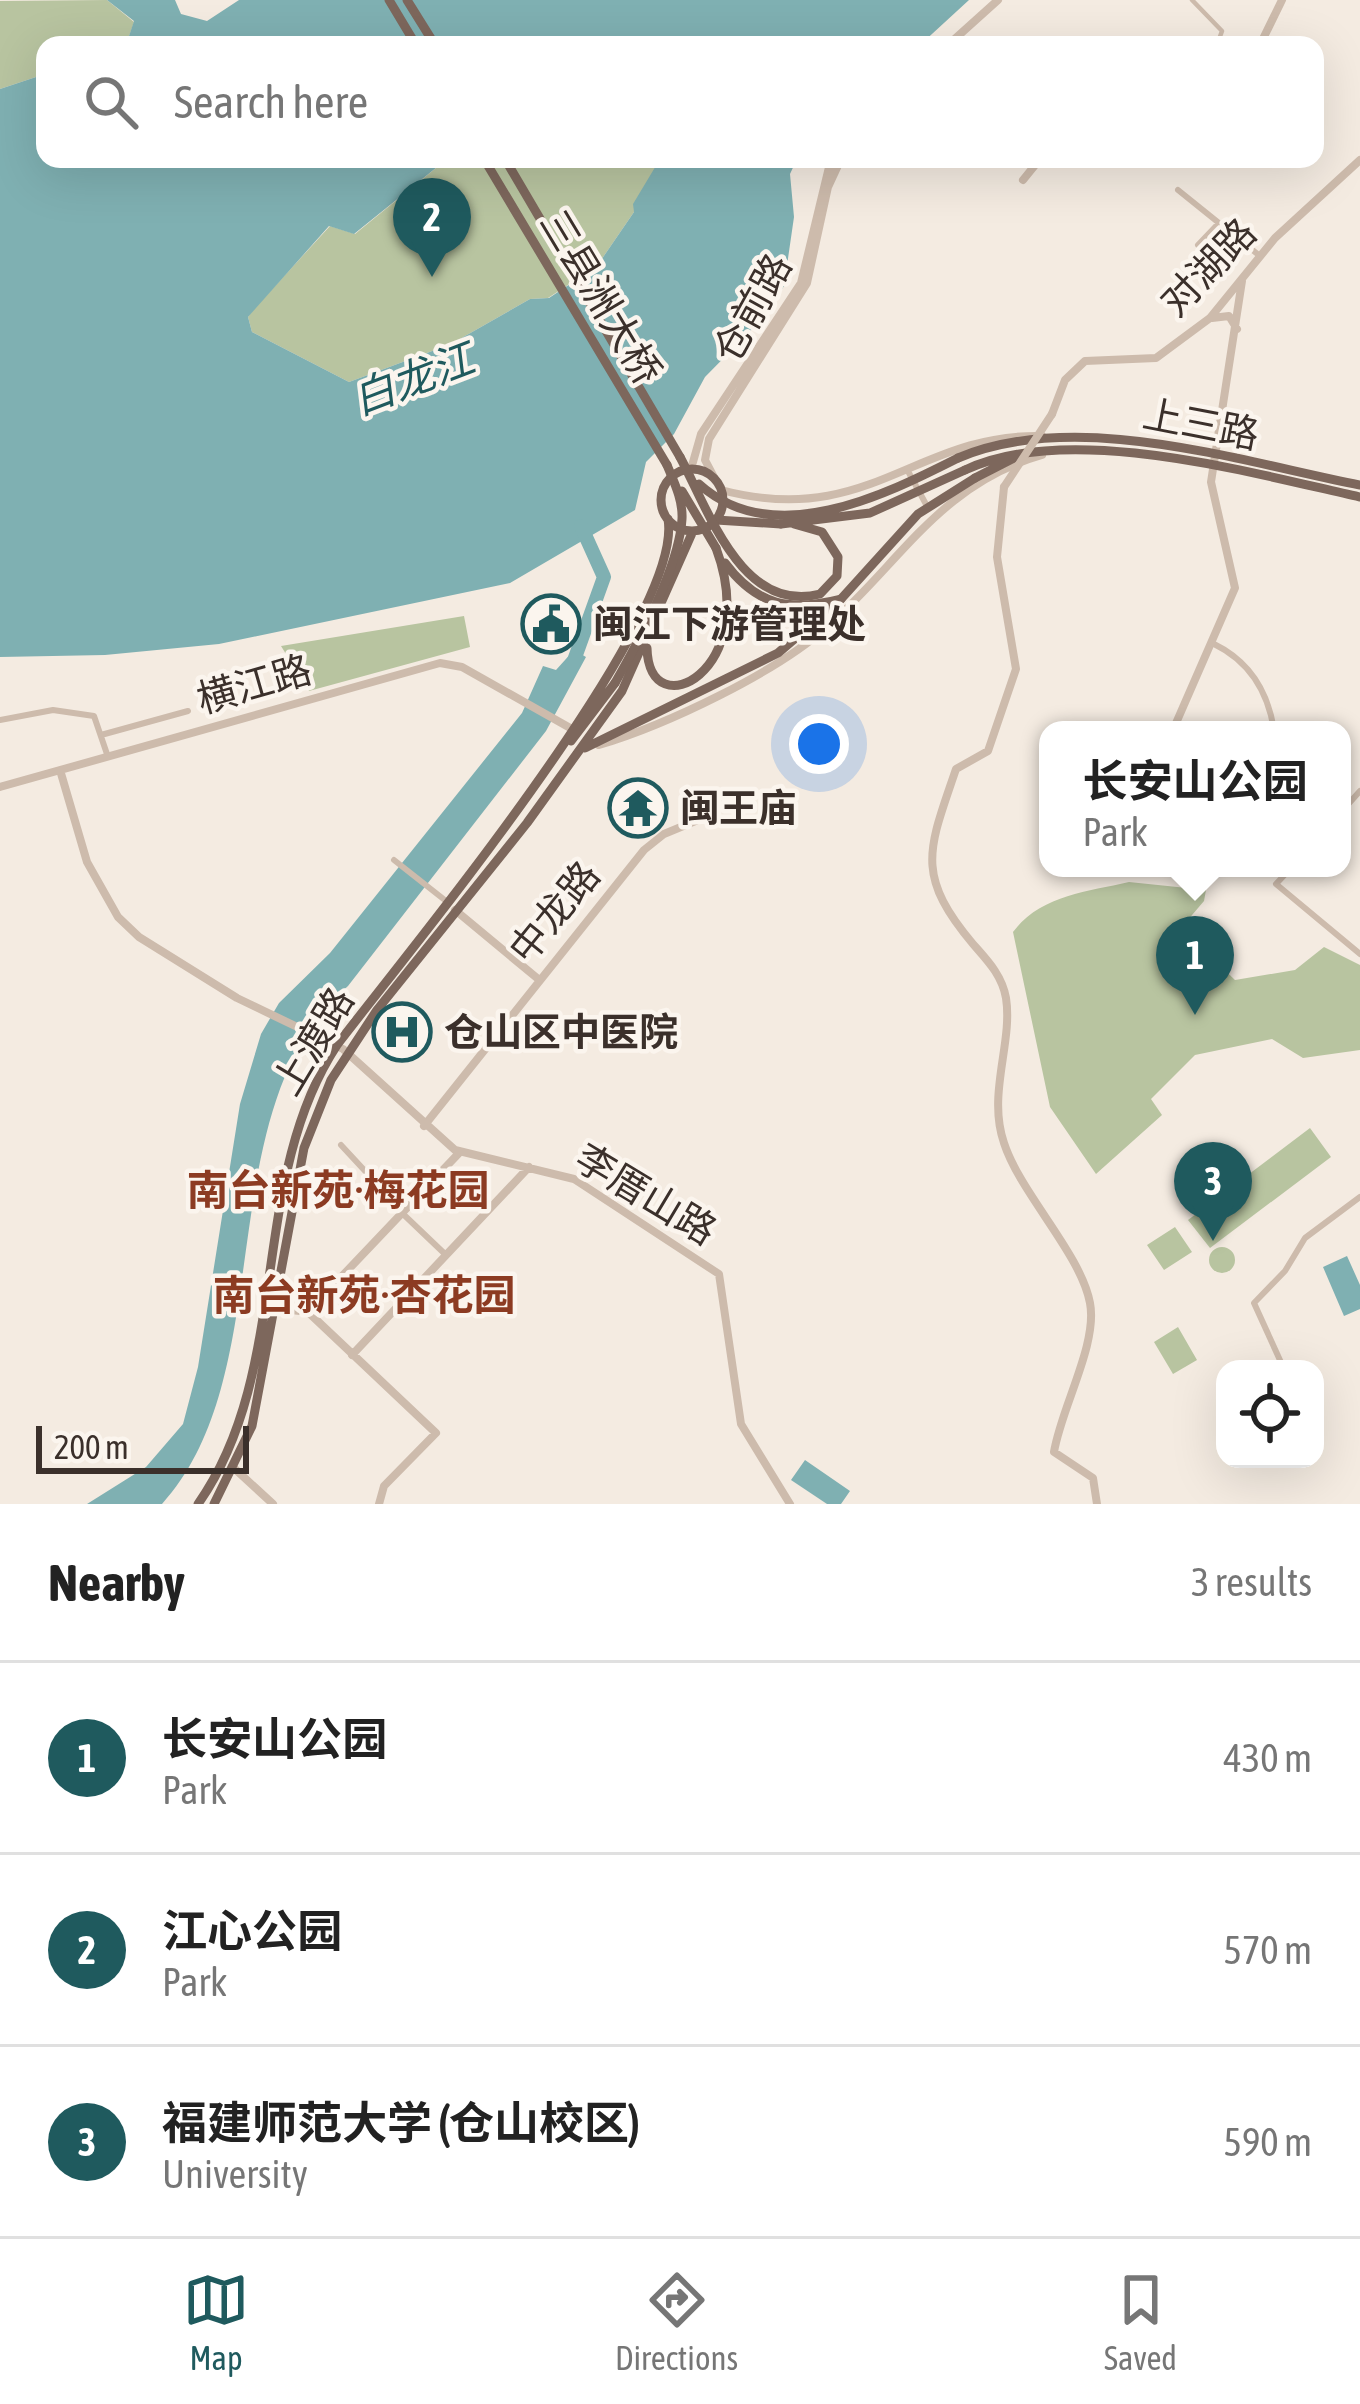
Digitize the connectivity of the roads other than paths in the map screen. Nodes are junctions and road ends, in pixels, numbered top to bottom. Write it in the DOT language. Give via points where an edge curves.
graph roads {
  1 [pos="389,0"];
  2 [pos="407,0"];
  3 [pos="1001,0"];
  4 [pos="1192,0"];
  5 [pos="1282,0"];
  6 [pos="411,36"];
  7 [pos="429,36"];
  8 [pos="962,36"];
  9 [pos="1220,36"];
  10 [pos="1264,36"];
  11 [pos="1360,160"];
  12 [pos="489,168"];
  13 [pos="510,168"];
  14 [pos="829,168"];
  15 [pos="837,168"];
  16 [pos="1033,168"];
  17 [pos="1023,181"];
  18 [pos="1178,190"];
  19 [pos="1218,224"];
  20 [pos="1234,237"];
  21 [pos="1198,245"];
  22 [pos="1260,256"];
  23 [pos="1206,269"];
  24 [pos="1242,281"];
  25 [pos="1210,318"];
  26 [pos="1238,331"];
  27 [pos="1049,436"];
  28 [pos="1070,449"];
  29 [pos="1024,453"];
  30 [pos="680,457"];
  31 [pos="1212,463"];
  32 [pos="962,464"];
  33 [pos="667,465"];
  34 [pos="691,469"];
  35 [pos="909,472"];
  36 [pos="715,478"];
  37 [pos="1360,485"];
  38 [pos="721,490"];
  39 [pos="1360,497"];
  40 [pos="719,516"];
  41 [pos="933,516"];
  42 [pos="668,519"];
  43 [pos="781,522"];
  44 [pos="794,524"];
  45 [pos="693,531"];
  46 [pos="716,548"];
  47 [pos="841,599"];
  48 [pos="648,640"];
  49 [pos="1214,644"];
  50 [pos="188,711"];
  51 [pos="0,720"];
  52 [pos="1177,721"];
  53 [pos="1270,721"];
  54 [pos="567,726"];
  55 [pos="101,735"];
  56 [pos="562,750"];
  57 [pos="580,750"];
  58 [pos="108,757"];
  59 [pos="60,770"];
  60 [pos="0,788"];
  61 [pos="705,817"];
  62 [pos="394,860"];
  63 [pos="1283,877"];
  64 [pos="446,902"];
  65 [pos="455,910"];
  66 [pos="1360,954"];
  67 [pos="538,978"];
  68 [pos="337,1045"];
  69 [pos="347,1052"];
  70 [pos="424,1126"];
  71 [pos="340,1145"];
  72 [pos="460,1152"];
  73 [pos="530,1166"];
  74 [pos="1360,1197"];
  75 [pos="402,1213"];
  76 [pos="446,1255"];
  77 [pos="275,1308"];
  78 [pos="308,1312"];
  79 [pos="352,1355"];
  80 [pos="1280,1360"];
  81 [pos="235,1469"];
  82 [pos="199,1504"];
  83 [pos="214,1504"];
  84 [pos="272,1504"];
  85 [pos="379,1504"];
  86 [pos="790,1504"];
  87 [pos="1097,1504"];
  1 -- 6 [label="main road"];
  2 -- 7 [label="main road"];
  3 -- 8 [label="street"];
  4 -- 9 [label="street"];
  5 -- 10 [label="street"];
  11 -- 22 [label="street, 对湖路"];
  12 -- 33 [label="main road, 三县洲大桥"];
  13 -- 30 [label="main road, 三县洲大桥"];
  14 -- 34 [label="street, 仓前路" via="800,283 701,434"];
  15 -- 36 [label="street, 仓前路" via="807,283 709,439 705,460"];
  16 -- 17 [label="street"];
  18 -- 19 [label="street"];
  19 -- 20 [label="street"];
  19 -- 21 [label="street"];
  20 -- 22 [label="street"];
  20 -- 23 [label="street"];
  22 -- 24 [label="street, 对湖路"];
  24 -- 25 [label="street, 对湖路"];
  24 -- 26 [label="street"];
  25 -- 26 [label="street" via="1229,316"];
  25 -- 87 [label="street, 对湖路, bridge" via="1153,359 1085,361 1065,380 1004,488 997,557 1015,676 988,751 956,769 929,852 946,910 994,969 1006,997 998,1071 1004,1143 1089,1300 1086,1348 1054,1452 1093,1478"];
  26 -- 31 [label="street"];
  27 -- 31 [label="main road, 上三路" via="1119,439"];
  27 -- 32 [label="main road, 上三路" via="1000,442"];
  27 -- 35 [label="street" via="990,437"];
  28 -- 29 [label="main road, 上三路"];
  28 -- 31 [label="main road, 上三路"];
  28 -- 41 [label="street" via="1011,469"];
  29 -- 32 [label="main road"];
  29 -- 47 [label="main road, bridge" via="918,514"];
  30 -- 32 [label="main road, bridge" via="719,498 785,513 852,506"];
  30 -- 44 [label="main road, bridge" via="748,575 777,594 820,594 837,576 835,548 822,532"];
  31 -- 37 [label="main road, 上三路"];
  31 -- 39 [label="main road, 上三路"];
  31 -- 49 [label="street" via="1235,578"];
  32 -- 43 [label="main road, bridge" via="874,507"];
  32 -- 44 [label="main road, bridge" via="898,504"];
  33 -- 46 [label="main road, 三县洲大桥, bridge"];
  33 -- 56 [label="main road, bridge" via="682,513 679,537 615,683"];
  34 -- 36 [label="main road"];
  34 -- 42 [label="main road" via="662,492"];
  35 -- 38 [label="street" via="808,502"];
  35 -- 41 [label="street"];
  36 -- 38 [label="main road"];
  38 -- 40 [label="main road"];
  40 -- 43 [label="main road"];
  40 -- 45 [label="main road"];
  41 -- 57 [label="street" via="803,646 625,737"];
  42 -- 45 [label="main road"];
  42 -- 54 [label="main road, 上渡路" via="657,582 607,680"];
  43 -- 44 [label="main road, bridge"];
  45 -- 48 [label="main road, 上渡路"];
  46 -- 47 [label="main road" via="746,589 774,604"];
  46 -- 48 [label="main road" via="726,629 707,671 675,685 650,668"];
  47 -- 57 [label="main road" via="778,653"];
  48 -- 57 [label="main road, 上渡路"];
  49 -- 52 [label="street"];
  49 -- 53 [label="street" via="1252,674"];
  50 -- 55 [label="street"];
  51 -- 55 [label="street" via="69,710 94,716"];
  54 -- 56 [label="main road, 上渡路"];
  54 -- 58 [label="street, 横江路" via="454,664 433,664"];
  55 -- 58 [label="street"];
  56 -- 64 [label="main road, 上渡路"];
  57 -- 65 [label="main road, 上渡路"];
  58 -- 59 [label="street, 横江路"];
  59 -- 60 [label="street, 横江路"];
  59 -- 68 [label="street, 李厝山路" via="82,851 118,916 175,962"];
  61 -- 67 [label="street, 中龙路" via="648,846"];
  62 -- 64 [label="street"];
  63 -- 66 [label="street" via="1276,884"];
  64 -- 68 [label="main road, 上渡路"];
  65 -- 67 [label="street"];
  65 -- 69 [label="main road, 上渡路"];
  67 -- 70 [label="street, 中龙路"];
  68 -- 69 [label="street, 李厝山路"];
  68 -- 82 [label="main road, 上渡路" via="295,1136 240,1424"];
  69 -- 70 [label="street, 李厝山路"];
  69 -- 77 [label="main road, 上渡路" via="307,1140"];
  70 -- 72 [label="street, 李厝山路"];
  71 -- 75 [label="street"];
  72 -- 73 [label="street, 李厝山路"];
  72 -- 75 [label="street"];
  73 -- 76 [label="street"];
  73 -- 86 [label="street, 李厝山路" via="580,1182 719,1274 741,1424"];
  74 -- 80 [label="street" via="1305,1238 1254,1303"];
  75 -- 76 [label="street"];
  75 -- 78 [label="street"];
  76 -- 79 [label="street"];
  77 -- 78 [label="street"];
  77 -- 81 [label="main road, 上渡路" via="257,1409"];
  78 -- 79 [label="street"];
  79 -- 85 [label="street" via="436,1433 387,1484"];
  81 -- 83 [label="main road, 上渡路"];
  81 -- 84 [label="street"];
}
